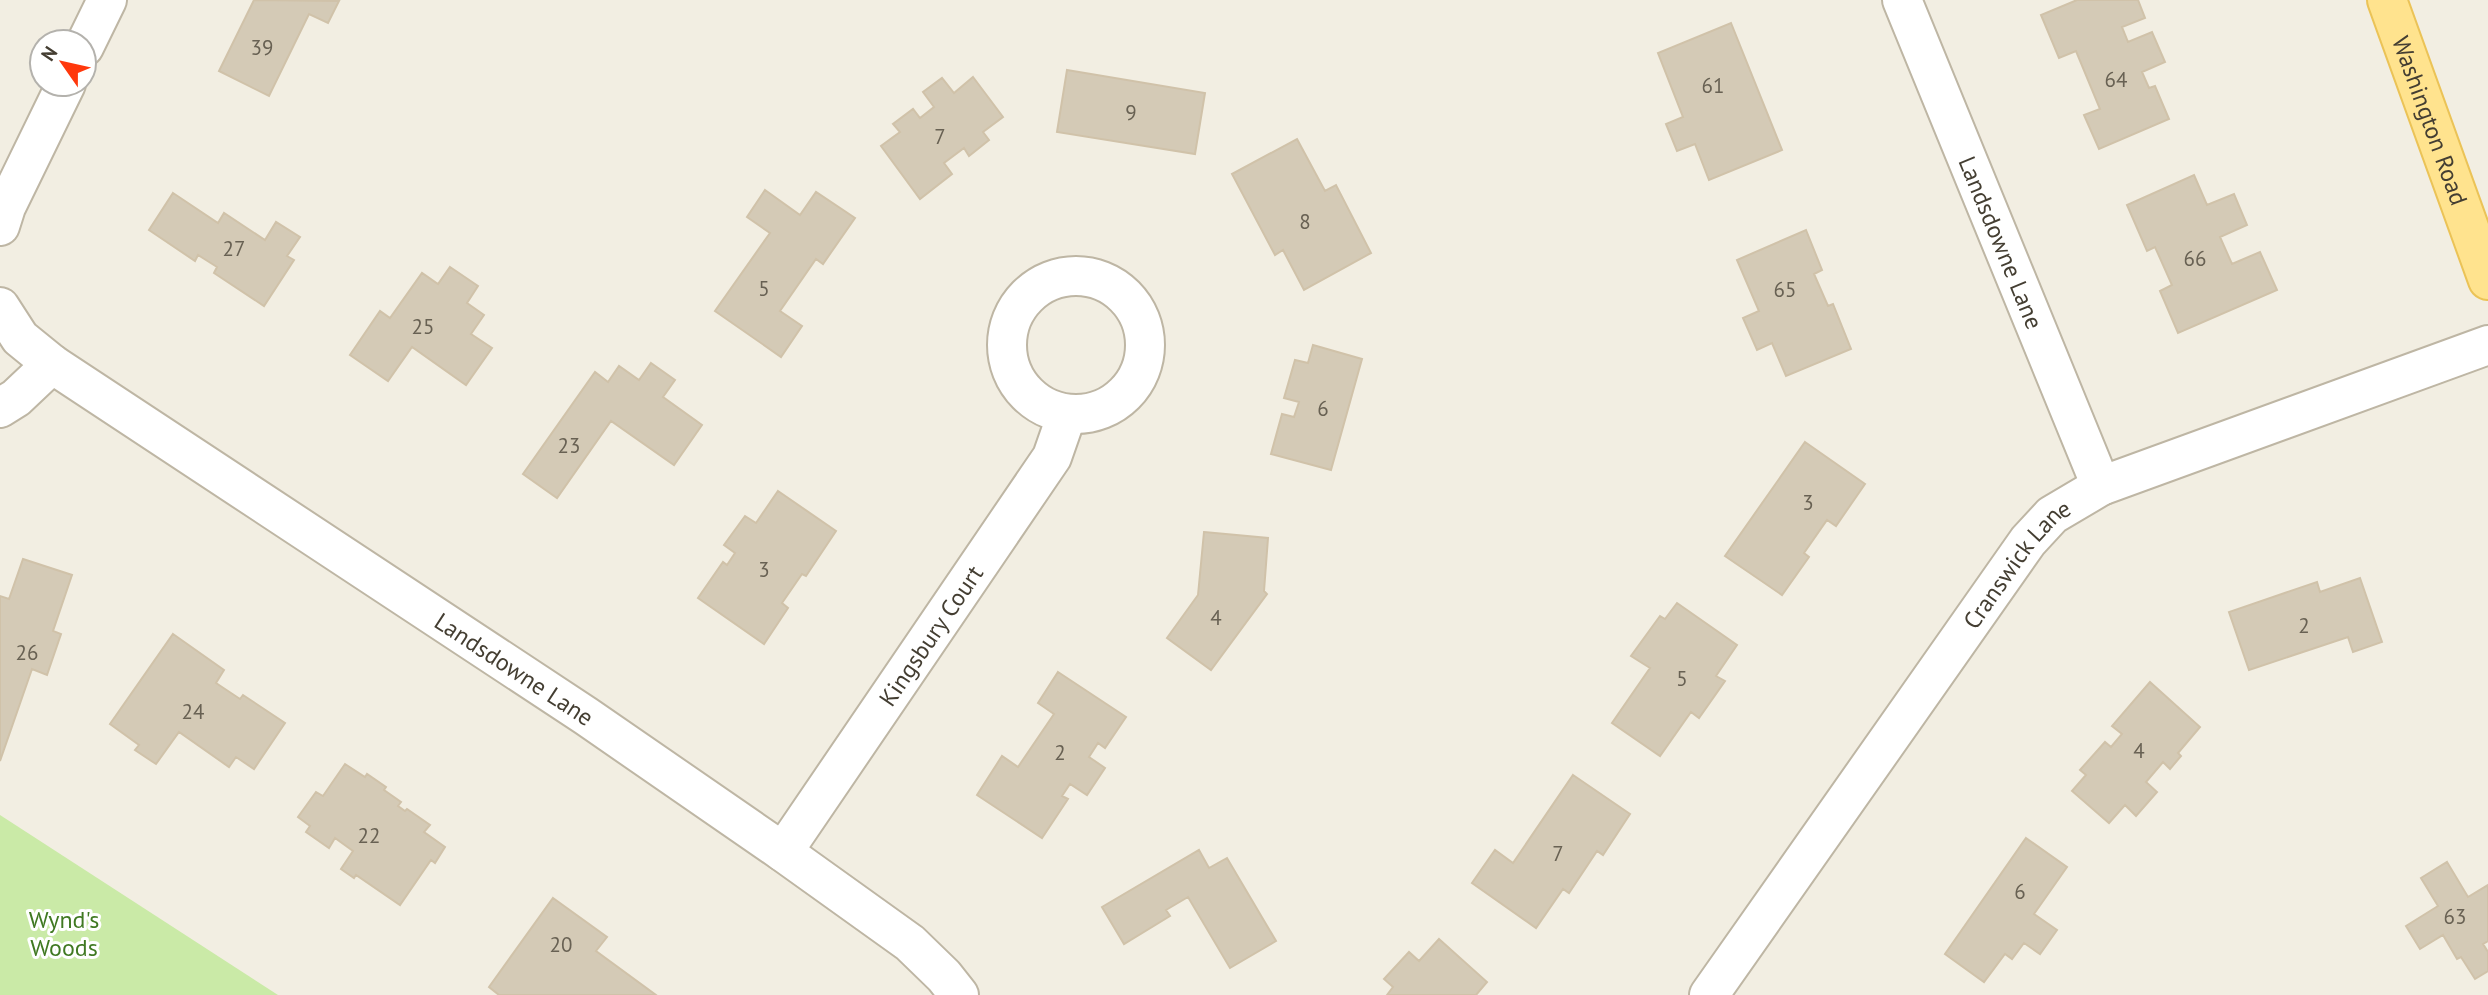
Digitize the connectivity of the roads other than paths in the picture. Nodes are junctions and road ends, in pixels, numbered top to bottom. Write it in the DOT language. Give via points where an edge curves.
graph roads {
  1 [pos="107,0"];
  2 [pos="1902,0"];
  3 [pos="2387,0"];
  4 [pos="93,28"];
  5 [pos="59,98"];
  6 [pos="2,213"];
  7 [pos="2488,279"];
  8 [pos="0,307"];
  9 [pos="2488,345"];
  10 [pos="52,364"];
  11 [pos="0,408"];
  12 [pos="1067,414"];
  13 [pos="2101,486"];
  14 [pos="783,852"];
  15 [pos="959,995"];
  16 [pos="1709,995"];
  1 -- 4 [label="street"];
  2 -- 13 [label="street, Landsdowne Lane"];
  3 -- 7 [label="main road, Washington Road"];
  5 -- 6 [label="street"];
  8 -- 10 [label="street, Landsdowne Lane" via="20,338"];
  9 -- 13 [label="street, Cranswick Lane"];
  10 -- 11 [label="street"];
  10 -- 14 [label="street, Landsdowne Lane" via="576,709"];
  12 -- 14 [label="street, Kingsbury Court" via="1052,457"];
  13 -- 16 [label="street, Cranswick Lane" via="2052,515 2028,541"];
  14 -- 15 [label="street, Landsdowne Lane" via="910,943"];
}
